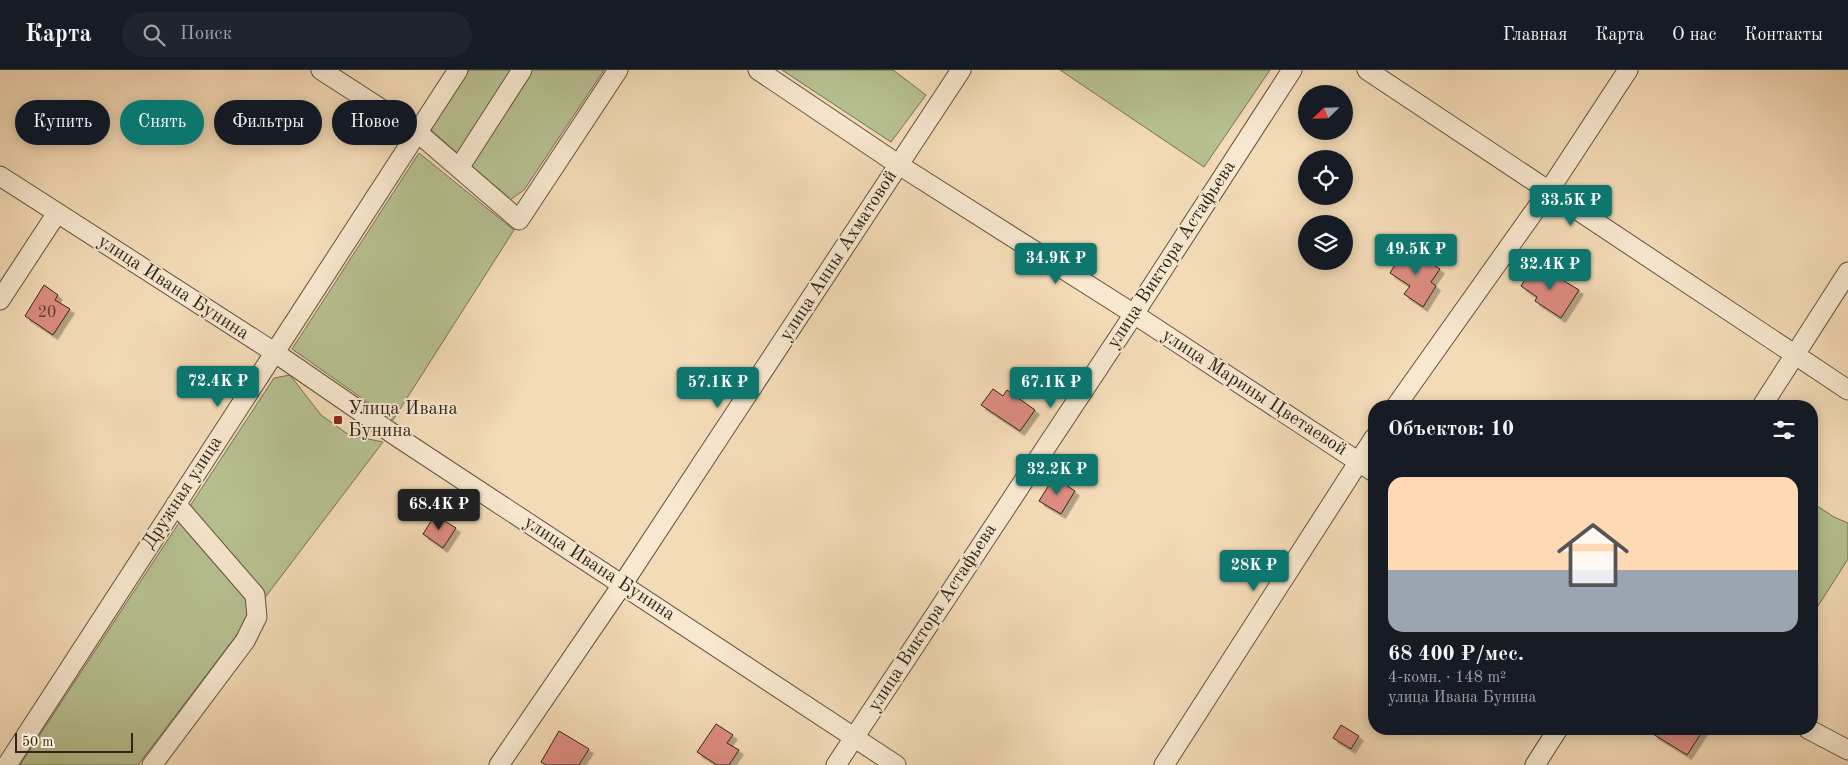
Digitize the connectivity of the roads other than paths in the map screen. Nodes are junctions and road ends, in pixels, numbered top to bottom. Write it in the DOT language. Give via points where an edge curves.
graph roads {
  1 [pos="321,70"];
  2 [pos="458,70"];
  3 [pos="522,70"];
  4 [pos="618,70"];
  5 [pos="758,70"];
  6 [pos="961,70"];
  7 [pos="1292,70"];
  8 [pos="1367,70"];
  9 [pos="1628,70"];
  10 [pos="367,100"];
  11 [pos="417,132"];
  12 [pos="409,145"];
  13 [pos="899,165"];
  14 [pos="458,168"];
  15 [pos="0,176"];
  16 [pos="1548,192"];
  17 [pos="57,213"];
  18 [pos="1848,272"];
  19 [pos="0,300"];
  20 [pos="1134,314"];
  21 [pos="274,352"];
  22 [pos="1794,356"];
  23 [pos="1848,390"];
  24 [pos="1400,400"];
  25 [pos="1766,400"];
  26 [pos="1368,447"];
  27 [pos="1358,461"];
  28 [pos="1368,468"];
  29 [pos="176,504"];
  30 [pos="622,585"];
  31 [pos="1818,734"];
  32 [pos="1554,735"];
  33 [pos="854,738"];
  34 [pos="1848,750"];
  35 [pos="7,765"];
  36 [pos="152,765"];
  37 [pos="500,765"];
  38 [pos="836,765"];
  39 [pos="896,765"];
  40 [pos="1164,765"];
  41 [pos="1535,765"];
  1 -- 10 [label="street"];
  2 -- 11 [label="street, Дружная улица"];
  3 -- 14 [label="street"];
  4 -- 14 [label="street" via="519,220"];
  5 -- 13 [label="street, улица Марины Цветаевой"];
  6 -- 13 [label="street, улица Анны Ахматовой"];
  7 -- 20 [label="street, улица Виктора Астафьева"];
  8 -- 16 [label="street"];
  9 -- 16 [label="street"];
  11 -- 14 [label="street"];
  12 -- 21 [label="street, Дружная улица"];
  13 -- 20 [label="street, улица Марины Цветаевой"];
  13 -- 30 [label="street, улица Анны Ахматовой"];
  15 -- 17 [label="street, улица Ивана Бунина"];
  16 -- 22 [label="street"];
  16 -- 24 [label="street"];
  17 -- 19 [label="street"];
  17 -- 21 [label="street, улица Ивана Бунина"];
  18 -- 22 [label="street"];
  20 -- 27 [label="street, улица Марины Цветаевой"];
  20 -- 33 [label="street, улица Виктора Астафьева"];
  21 -- 29 [label="street, Дружная улица"];
  21 -- 30 [label="street, улица Ивана Бунина"];
  22 -- 23 [label="street"];
  22 -- 25 [label="street"];
  26 -- 27 [label="street"];
  27 -- 28 [label="street, улица Марины Цветаевой"];
  27 -- 40 [label="street"];
  29 -- 35 [label="street, Дружная улица"];
  29 -- 36 [label="street" via="255,595 257,617 244,641"];
  30 -- 33 [label="street, улица Ивана Бунина"];
  30 -- 37 [label="street, улица Анны Ахматовой"];
  31 -- 34 [label="street"];
  32 -- 41 [label="street"];
  33 -- 38 [label="street, улица Виктора Астафьева"];
  33 -- 39 [label="street, улица Ивана Бунина"];
}
